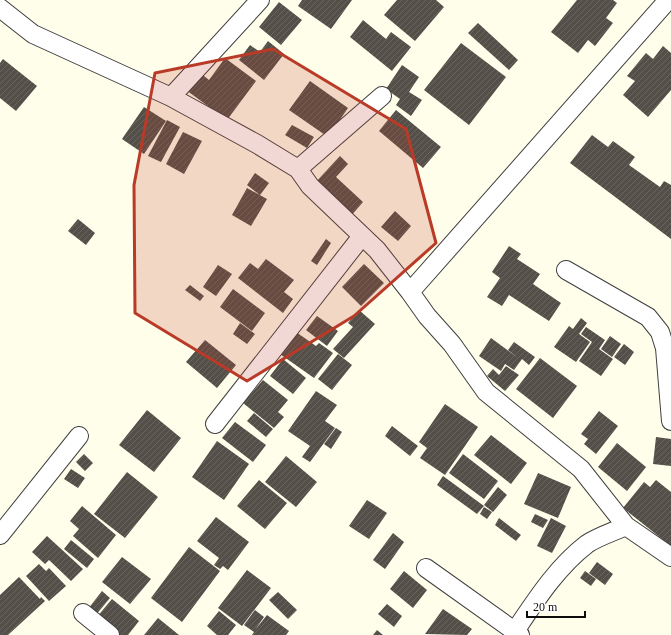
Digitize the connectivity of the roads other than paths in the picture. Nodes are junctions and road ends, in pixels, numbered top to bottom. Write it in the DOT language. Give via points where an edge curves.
graph roads {
  1 [pos="260,0"];
  2 [pos="668,0"];
  3 [pos="0,8"];
  4 [pos="382,96"];
  5 [pos="172,97"];
  6 [pos="298,170"];
  7 [pos="362,236"];
  8 [pos="566,270"];
  9 [pos="410,292"];
  10 [pos="671,421"];
  11 [pos="215,424"];
  12 [pos="79,436"];
  13 [pos="626,526"];
  14 [pos="0,535"];
  15 [pos="671,557"];
  16 [pos="426,568"];
  17 [pos="83,613"];
  18 [pos="517,633"];
  19 [pos="110,635"];
  1 -- 5 [label="street"];
  2 -- 9 [label="street"];
  3 -- 5 [label="street" via="33,34"];
  4 -- 6 [label="street"];
  5 -- 6 [label="street" via="258,144"];
  6 -- 7 [label="street" via="310,186"];
  7 -- 9 [label="street" via="377,250"];
  7 -- 11 [label="street"];
  8 -- 10 [label="street" via="648,317 660,332 665,348"];
  9 -- 13 [label="street" via="486,392 581,469"];
  12 -- 14 [label="street"];
  13 -- 15 [label="street"];
  13 -- 18 [label="street" via="588,543 566,563 545,588"];
  16 -- 18 [label="street"];
  17 -- 19 [label="street"];
}
